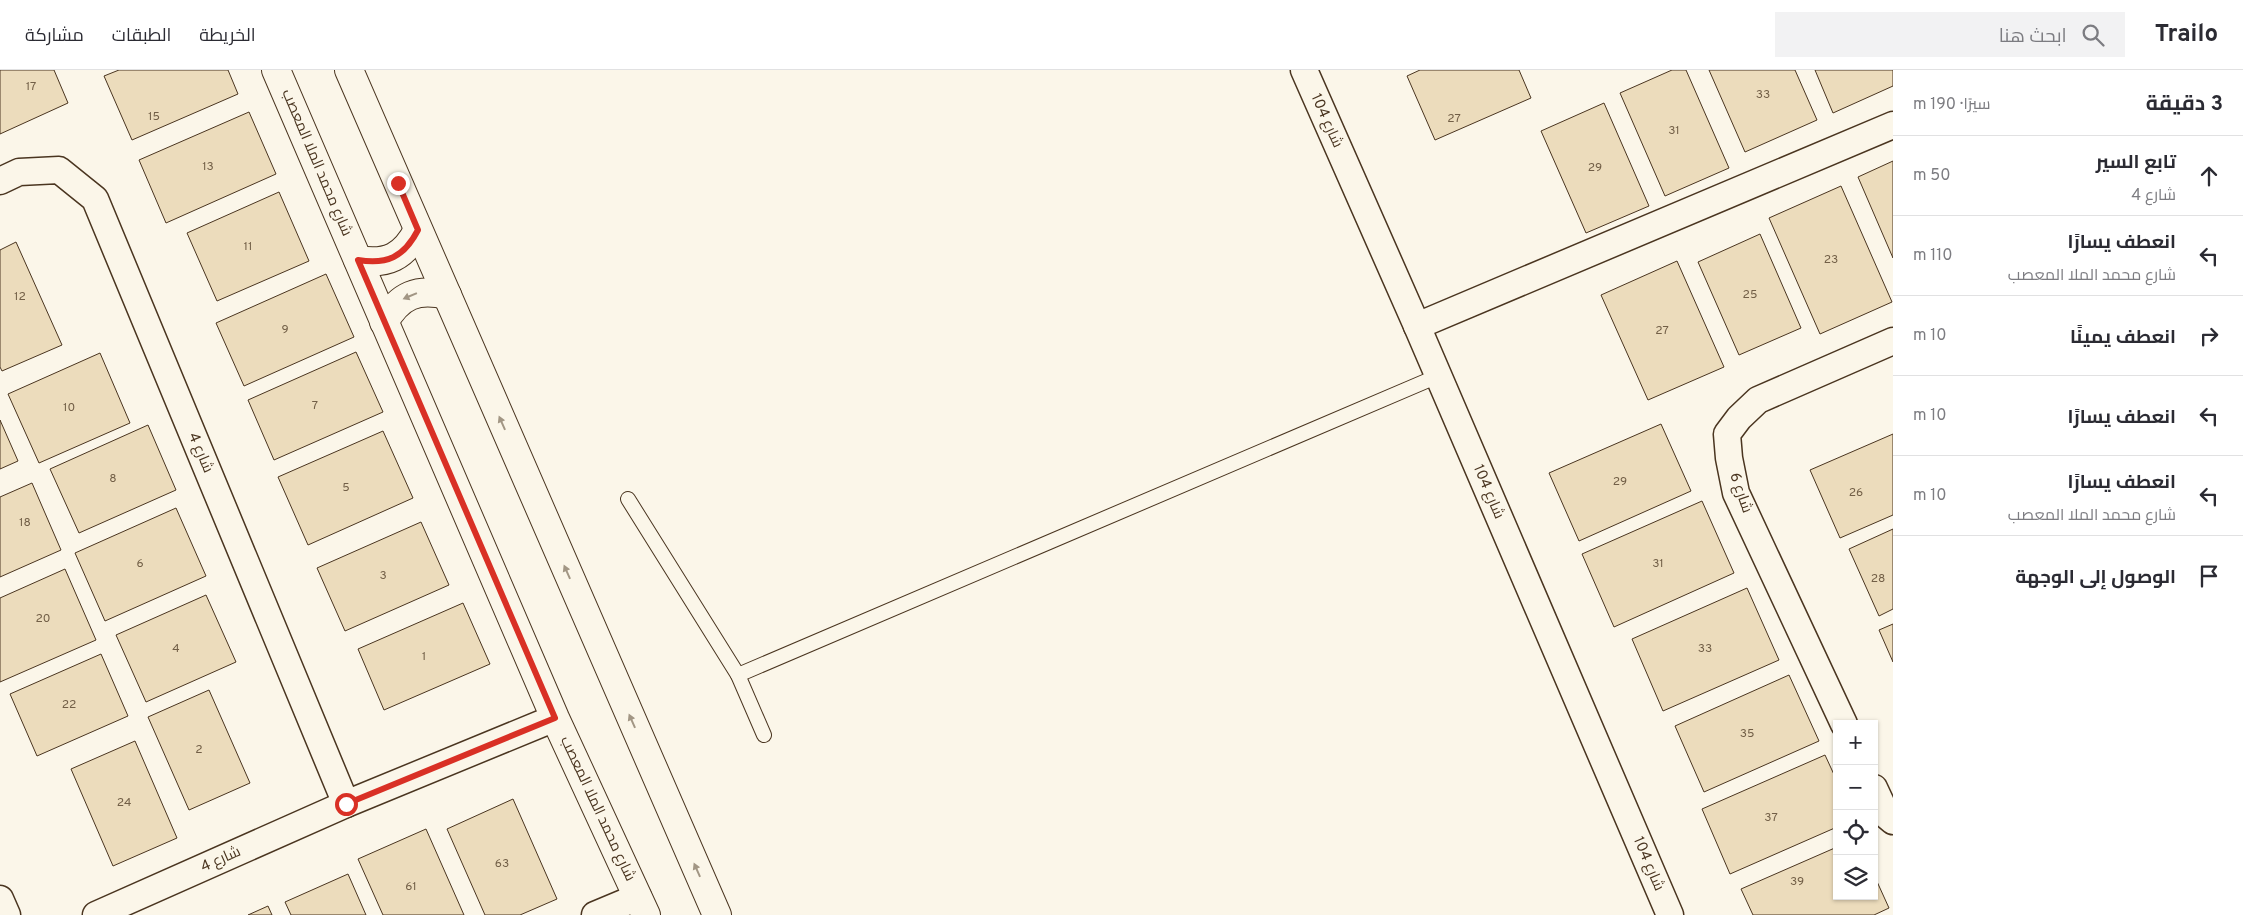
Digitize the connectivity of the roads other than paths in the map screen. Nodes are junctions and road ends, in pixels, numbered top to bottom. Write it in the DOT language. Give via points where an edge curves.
graph roads {
  1 [pos="276,70"];
  2 [pos="348,70"];
  3 [pos="1304,70"];
  4 [pos="1893,125"];
  5 [pos="0,181"];
  6 [pos="418,230"];
  7 [pos="358,260"];
  8 [pos="447,295"];
  9 [pos="384,322"];
  10 [pos="1417,326"];
  11 [pos="1893,341"];
  12 [pos="1438,376"];
  13 [pos="628,499"];
  14 [pos="738,675"];
  15 [pos="555,718"];
  16 [pos="1842,720"];
  17 [pos="764,735"];
  18 [pos="1878,797"];
  19 [pos="346,804"];
  20 [pos="1893,821"];
  21 [pos="0,899"];
  22 [pos="642,906"];
  23 [pos="7,915"];
  24 [pos="96,915"];
  25 [pos="595,915"];
  26 [pos="717,915"];
  27 [pos="1670,915"];
  1 -- 7 [label="street, شارع محمد الملا المعصب"];
  2 -- 6 [label="street"];
  3 -- 10 [label="street, شارع 104"];
  4 -- 10 [label="street"];
  5 -- 19 [label="street, شارع 4" via="19,172 59,170 94,199"];
  6 -- 7 [label="street" via="400,254 387,260"];
  6 -- 8 [label="street"];
  7 -- 9 [label="street, شارع محمد الملا المعصب"];
  8 -- 9 [label="street, one-way" via="432,292 410,296 392,309"];
  26 -- 8 [label="street, one-way"];
  9 -- 15 [label="street, شارع محمد الملا المعصب"];
  10 -- 12 [label="street, شارع 104"];
  11 -- 16 [label="street, شارع 6" via="1758,400 1727,434 1728,458 1736,493"];
  12 -- 14 [label="lane"];
  12 -- 27 [label="street, شارع 104"];
  13 -- 14 [label="lane"];
  14 -- 17 [label="lane"];
  15 -- 19 [label="street, شارع 4"];
  15 -- 22 [label="street, شارع محمد الملا المعصب"];
  18 -- 20 [label="street"];
  19 -- 24 [label="street, شارع 4"];
  21 -- 23 [label="street"];
  22 -- 25 [label="street"];
}
